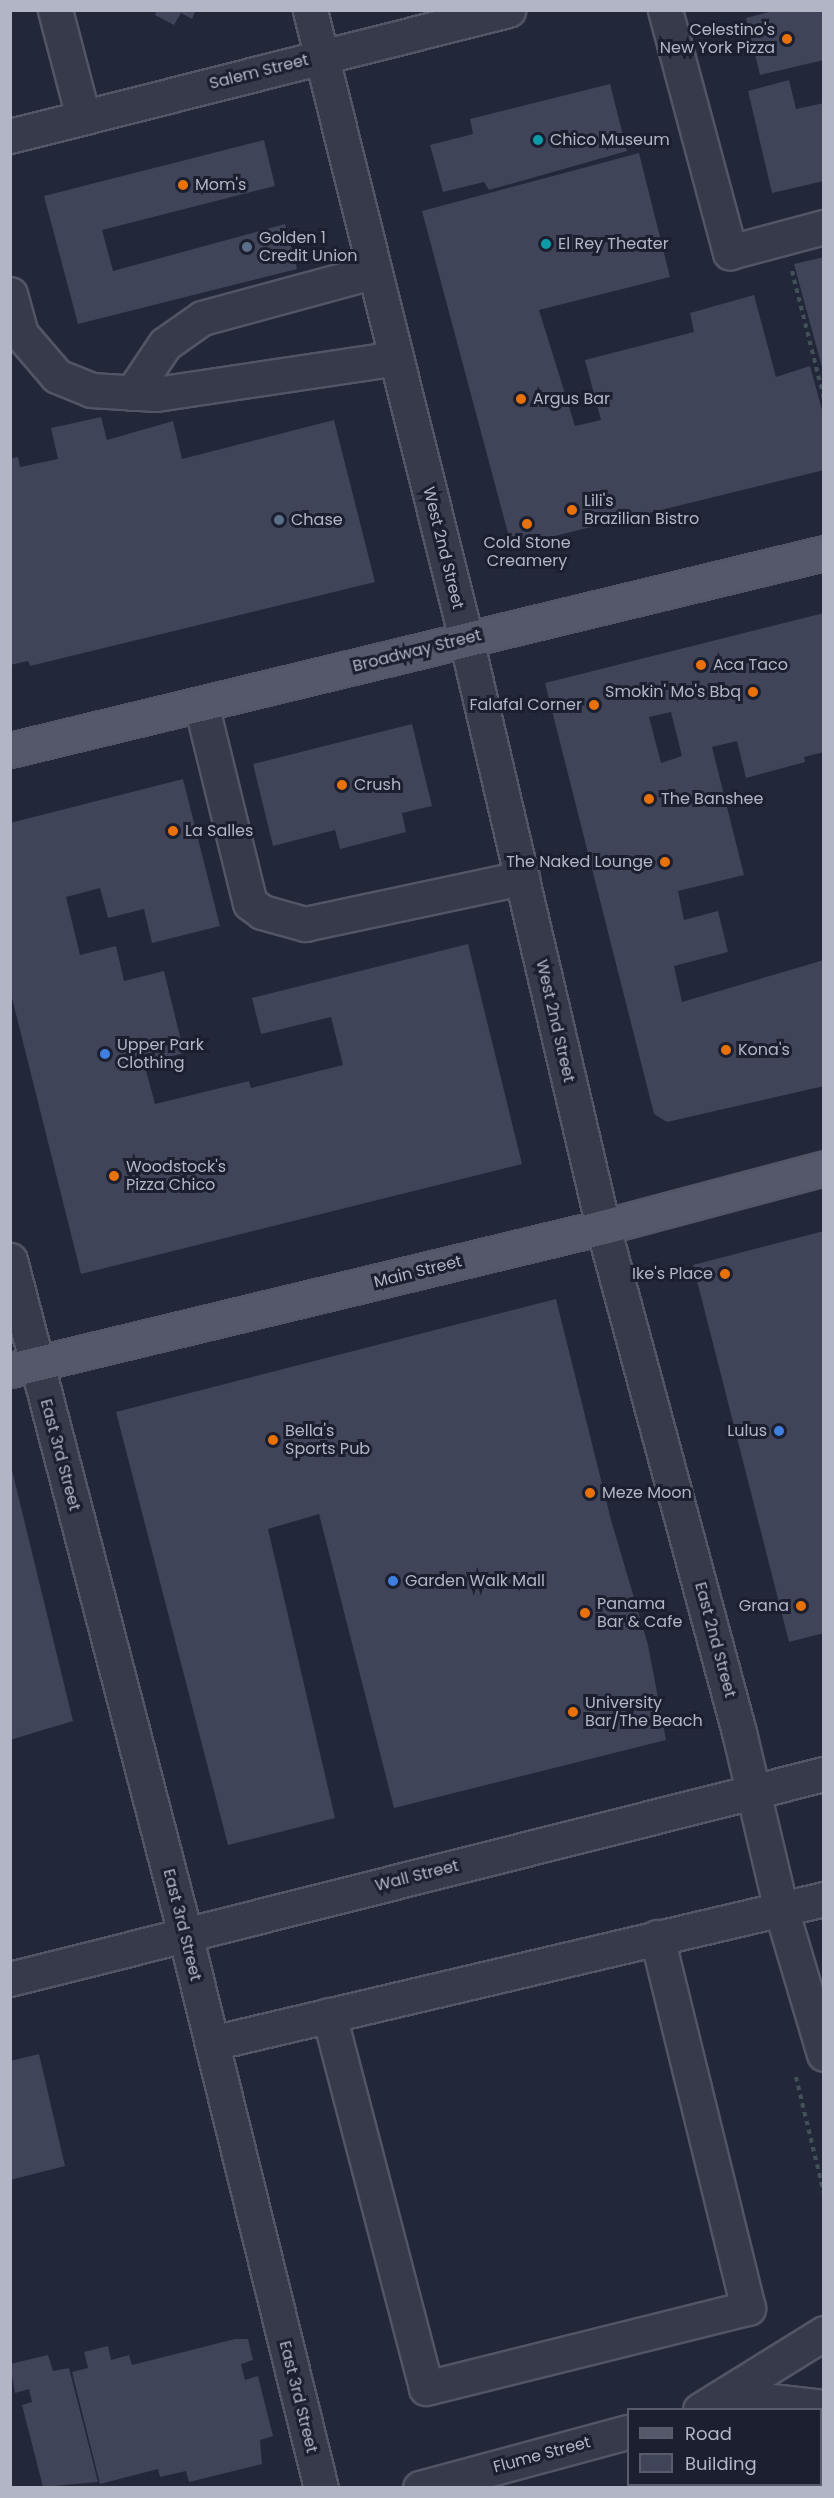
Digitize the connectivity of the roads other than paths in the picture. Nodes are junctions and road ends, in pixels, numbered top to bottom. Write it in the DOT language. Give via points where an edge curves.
graph roads {
  1 [pos="55,10"];
  2 [pos="310,10"];
  3 [pos="508,10"];
  4 [pos="666,10"];
  5 [pos="322,57"];
  6 [pos="83,117"];
  7 [pos="10,136"];
  8 [pos="824,227"];
  9 [pos="375,272"];
  10 [pos="10,294"];
  11 [pos="396,358"];
  12 [pos="132,393"];
  13 [pos="824,553"];
  14 [pos="466,639"];
  15 [pos="201,704"];
  16 [pos="10,750"];
  17 [pos="522,878"];
  18 [pos="824,1168"];
  19 [pos="603,1227"];
  20 [pos="10,1260"];
  21 [pos="23,1367"];
  22 [pos="824,1774"];
  23 [pos="753,1793"];
  24 [pos="824,1899"];
  25 [pos="781,1909"];
  26 [pos="185,1934"];
  27 [pos="657,1936"];
  28 [pos="10,1979"];
  29 [pos="329,2015"];
  30 [pos="212,2043"];
  31 [pos="824,2054"];
  32 [pos="824,2333"];
  33 [pos="824,2407"];
  34 [pos="702,2408"];
  35 [pos="724,2408"];
  36 [pos="627,2432"];
  37 [pos="321,2487"];
  38 [pos="420,2487"];
  1 -- 6 [label="street"];
  2 -- 5 [label="street, West 2nd Street"];
  3 -- 5 [label="street, Salem Street"];
  4 -- 8 [label="street" via="730,252"];
  5 -- 6 [label="street, Salem Street"];
  5 -- 9 [label="street, West 2nd Street"];
  6 -- 7 [label="street, Salem Street"];
  9 -- 11 [label="street, West 2nd Street"];
  9 -- 12 [label="street" via="202,318 165,344"];
  10 -- 12 [label="street" via="21,334 57,376 92,390"];
  11 -- 12 [label="street" via="156,394"];
  11 -- 14 [label="street, West 2nd Street"];
  13 -- 14 [label="main road, Broadway Street"];
  14 -- 15 [label="main road, Broadway Street"];
  14 -- 17 [label="street, West 2nd Street"];
  15 -- 16 [label="main road, Broadway Street"];
  15 -- 17 [label="street" via="249,903 262,912 305,924"];
  17 -- 19 [label="street, West 2nd Street"];
  18 -- 19 [label="main road, Main Street"];
  19 -- 21 [label="main road, Main Street"];
  19 -- 23 [label="street, East 2nd Street"];
  20 -- 21 [label="street, East 3rd Street"];
  21 -- 26 [label="street, East 3rd Street"];
  22 -- 23 [label="street, Wall Street"];
  23 -- 25 [label="street, East 2nd Street"];
  23 -- 26 [label="street, Wall Street"];
  24 -- 25 [label="street"];
  25 -- 27 [label="street"];
  25 -- 31 [label="street, East 2nd Street"];
  26 -- 28 [label="street, Wall Street"];
  26 -- 30 [label="street, East 3rd Street"];
  27 -- 29 [label="street"];
  27 -- 29 [label="street" via="748,2308 426,2388"];
  29 -- 30 [label="street"];
  30 -- 37 [label="street, East 3rd Street"];
  32 -- 34 [label="street"];
  33 -- 35 [label="street" via="784,2399"];
  36 -- 38 [label="street, Flume Street"];
}
